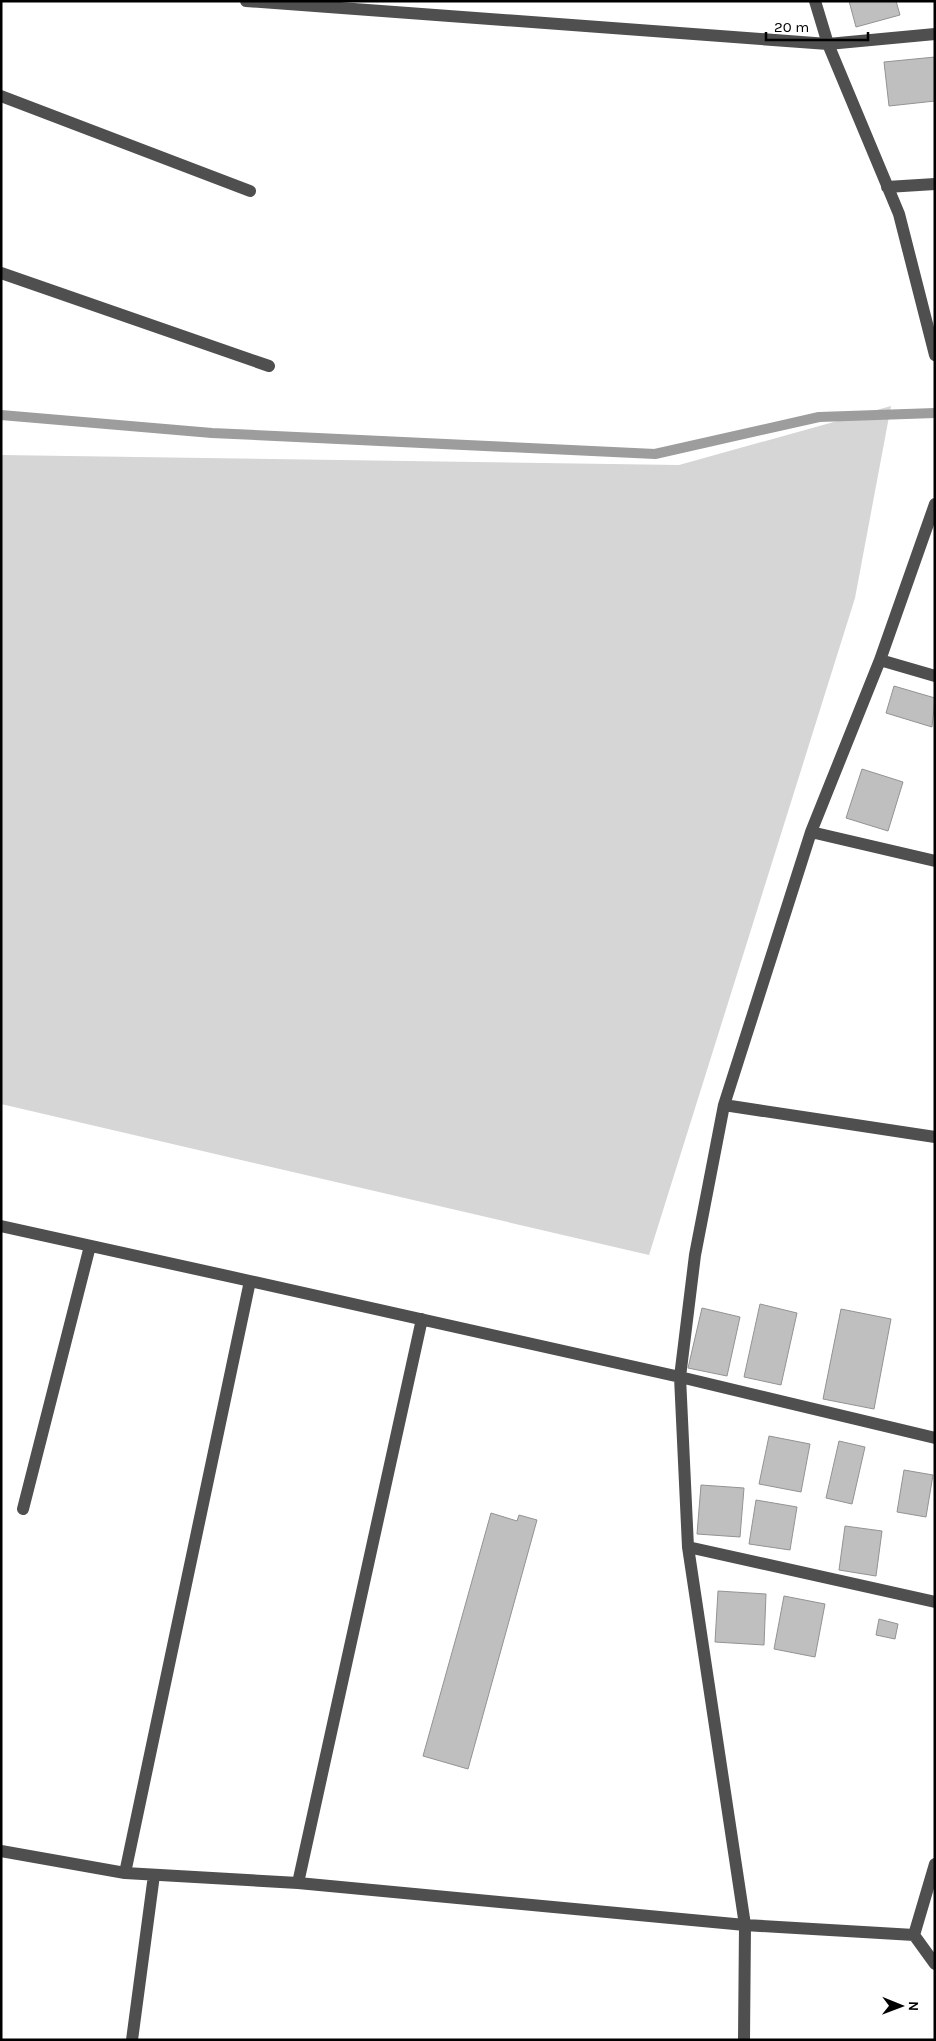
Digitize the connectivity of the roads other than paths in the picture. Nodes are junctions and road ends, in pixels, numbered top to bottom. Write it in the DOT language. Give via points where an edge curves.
graph roads {
  1 [pos="246,1"];
  2 [pos="815,1"];
  3 [pos="935,34"];
  4 [pos="828,44"];
  5 [pos="1,96"];
  6 [pos="935,184"];
  7 [pos="887,187"];
  8 [pos="250,191"];
  9 [pos="1,273"];
  10 [pos="935,355"];
  11 [pos="269,366"];
  12 [pos="935,504"];
  13 [pos="880,660"];
  14 [pos="935,676"];
  15 [pos="811,832"];
  16 [pos="935,862"];
  17 [pos="724,1105"];
  18 [pos="935,1137"];
  19 [pos="1,1226"];
  20 [pos="90,1246"];
  21 [pos="250,1281"];
  22 [pos="422,1319"];
  23 [pos="680,1377"];
  24 [pos="935,1438"];
  25 [pos="23,1509"];
  26 [pos="688,1547"];
  27 [pos="935,1602"];
  28 [pos="1,1851"];
  29 [pos="935,1864"];
  30 [pos="124,1873"];
  31 [pos="154,1875"];
  32 [pos="298,1883"];
  33 [pos="745,1925"];
  34 [pos="914,1935"];
  35 [pos="935,1964"];
  36 [pos="132,2040"];
  37 [pos="744,2040"];
  1 -- 4 [label="street"];
  2 -- 4 [label="street"];
  3 -- 4 [label="street"];
  4 -- 7 [label="street"];
  5 -- 8 [label="street"];
  6 -- 7 [label="street"];
  7 -- 10 [label="street" via="899,214"];
  9 -- 11 [label="street"];
  12 -- 13 [label="street"];
  13 -- 14 [label="street"];
  13 -- 15 [label="street"];
  15 -- 16 [label="street"];
  15 -- 17 [label="street"];
  17 -- 18 [label="street"];
  17 -- 23 [label="street" via="695,1254"];
  19 -- 20 [label="street"];
  20 -- 21 [label="street"];
  20 -- 25 [label="street"];
  21 -- 22 [label="street"];
  21 -- 30 [label="street"];
  22 -- 23 [label="street"];
  22 -- 32 [label="street"];
  23 -- 24 [label="street"];
  23 -- 26 [label="street"];
  26 -- 27 [label="street"];
  26 -- 33 [label="street"];
  28 -- 30 [label="street"];
  29 -- 34 [label="street"];
  30 -- 31 [label="street"];
  31 -- 32 [label="street"];
  31 -- 36 [label="street"];
  32 -- 33 [label="street"];
  33 -- 34 [label="street"];
  33 -- 37 [label="street"];
  34 -- 35 [label="street"];
}
